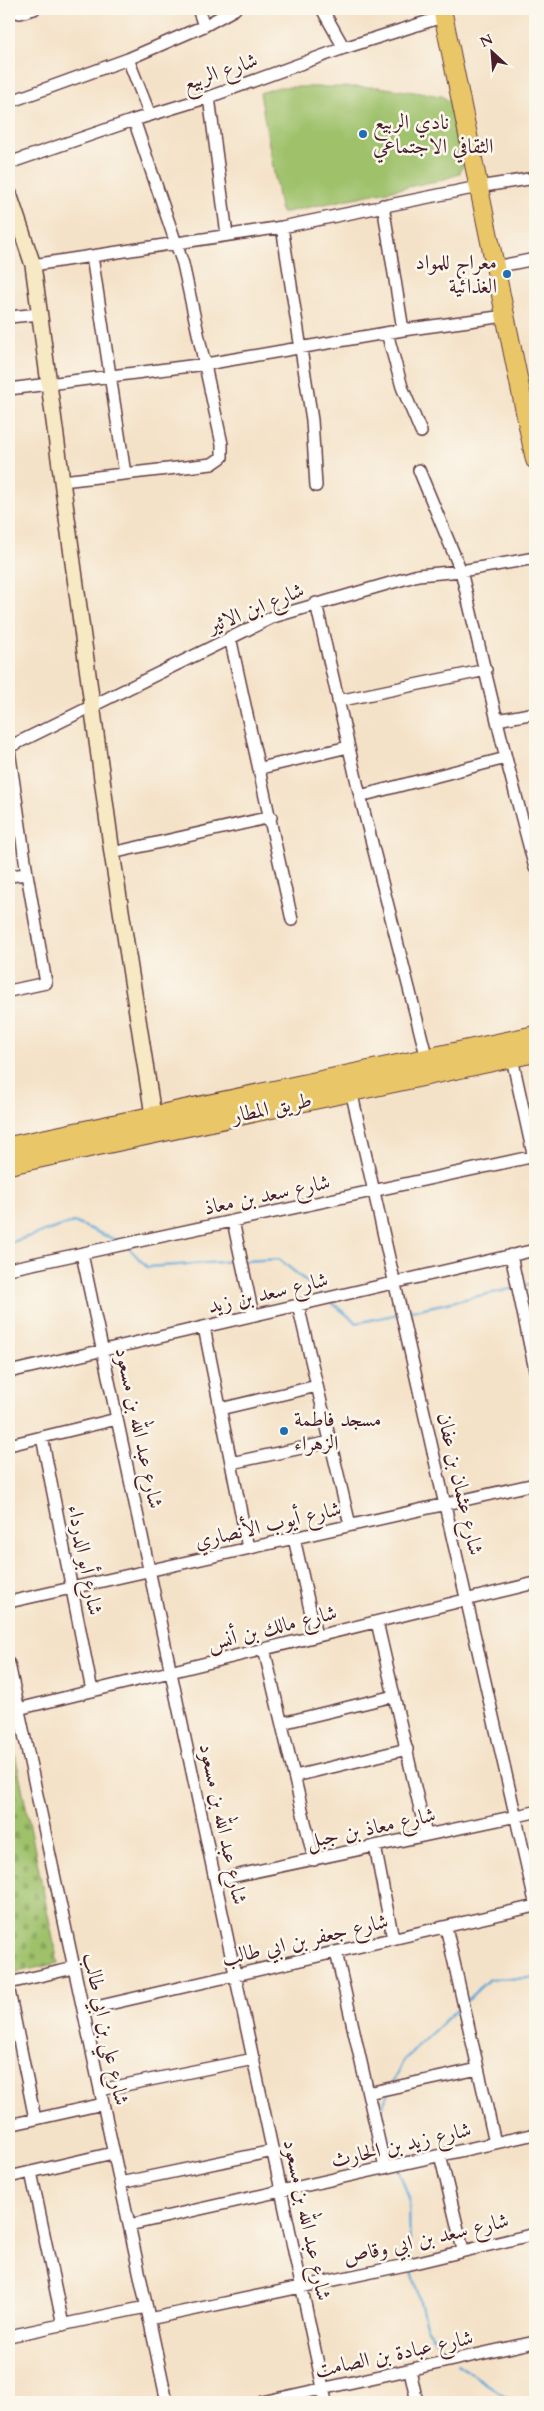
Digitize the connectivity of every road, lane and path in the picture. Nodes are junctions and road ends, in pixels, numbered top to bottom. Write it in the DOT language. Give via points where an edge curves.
graph roads {
  1 [pos="34,9"];
  2 [pos="198,9"];
  3 [pos="235,9"];
  4 [pos="322,9"];
  5 [pos="9,10"];
  6 [pos="442,13"];
  7 [pos="204,26"];
  8 [pos="344,48"];
  9 [pos="128,59"];
  10 [pos="209,97"];
  11 [pos="9,102"];
  12 [pos="150,115"];
  13 [pos="134,120"];
  14 [pos="9,163"];
  15 [pos="535,178"];
  16 [pos="478,187"];
  17 [pos="9,194"];
  18 [pos="383,205"];
  19 [pos="282,227"];
  20 [pos="227,235"];
  21 [pos="176,243"];
  22 [pos="92,256"];
  23 [pos="535,258"];
  24 [pos="33,264"];
  25 [pos="495,267"];
  26 [pos="40,314"];
  27 [pos="9,316"];
  28 [pos="505,316"];
  29 [pos="403,330"];
  30 [pos="387,333"];
  31 [pos="302,348"];
  32 [pos="206,364"];
  33 [pos="110,376"];
  34 [pos="49,384"];
  35 [pos="528,384"];
  36 [pos="9,389"];
  37 [pos="421,432"];
  38 [pos="535,460"];
  39 [pos="419,470"];
  40 [pos="125,474"];
  41 [pos="62,481"];
  42 [pos="316,486"];
  43 [pos="535,558"];
  44 [pos="461,571"];
  45 [pos="316,603"];
  46 [pos="230,636"];
  47 [pos="486,670"];
  48 [pos="338,701"];
  49 [pos="93,706"];
  50 [pos="535,713"];
  51 [pos="497,720"];
  52 [pos="348,747"];
  53 [pos="9,749"];
  54 [pos="506,758"];
  55 [pos="261,768"];
  56 [pos="360,796"];
  57 [pos="271,817"];
  58 [pos="112,853"];
  59 [pos="535,868"];
  60 [pos="27,874"];
  61 [pos="9,876"];
  62 [pos="292,920"];
  63 [pos="9,991"];
  64 [pos="535,1036"];
  65 [pos="535,1052"];
  66 [pos="427,1058"];
  67 [pos="512,1058"];
  68 [pos="349,1083"];
  69 [pos="153,1115"];
  70 [pos="9,1147"];
  71 [pos="535,1158"];
  72 [pos="9,1164"];
  73 [pos="374,1191"];
  74 [pos="233,1221"];
  75 [pos="535,1250"];
  76 [pos="82,1254"];
  77 [pos="511,1255"];
  78 [pos="9,1270"];
  79 [pos="395,1282"];
  80 [pos="298,1305"];
  81 [pos="253,1315"];
  82 [pos="204,1327"];
  83 [pos="532,1342"];
  84 [pos="103,1350"];
  85 [pos="535,1370"];
  86 [pos="9,1372"];
  87 [pos="317,1386"];
  88 [pos="220,1409"];
  89 [pos="117,1419"];
  90 [pos="42,1437"];
  91 [pos="330,1442"];
  92 [pos="9,1445"];
  93 [pos="231,1462"];
  94 [pos="535,1484"];
  95 [pos="445,1504"];
  96 [pos="350,1525"];
  97 [pos="294,1538"];
  98 [pos="248,1548"];
  99 [pos="150,1570"];
  100 [pos="535,1583"];
  101 [pos="72,1588"];
  102 [pos="467,1600"];
  103 [pos="9,1602"];
  104 [pos="377,1622"];
  105 [pos="316,1636"];
  106 [pos="264,1649"];
  107 [pos="9,1664"];
  108 [pos="171,1672"];
  109 [pos="12,1690"];
  110 [pos="92,1691"];
  111 [pos="394,1696"];
  112 [pos="18,1709"];
  113 [pos="282,1723"];
  114 [pos="407,1750"];
  115 [pos="295,1776"];
  116 [pos="535,1812"];
  117 [pos="516,1816"];
  118 [pos="426,1835"];
  119 [pos="375,1846"];
  120 [pos="314,1860"];
  121 [pos="215,1880"];
  122 [pos="535,1902"];
  123 [pos="535,1906"];
  124 [pos="446,1927"];
  125 [pos="394,1939"];
  126 [pos="336,1952"];
  127 [pos="74,1968"];
  128 [pos="236,1975"];
  129 [pos="9,1983"];
  130 [pos="9,1991"];
  131 [pos="83,2010"];
  132 [pos="254,2059"];
  133 [pos="478,2069"];
  134 [pos="100,2090"];
  135 [pos="368,2093"];
  136 [pos="103,2104"];
  137 [pos="35,2119"];
  138 [pos="9,2125"];
  139 [pos="535,2134"];
  140 [pos="495,2143"];
  141 [pos="273,2151"];
  142 [pos="113,2153"];
  143 [pos="440,2155"];
  144 [pos="385,2168"];
  145 [pos="32,2172"];
  146 [pos="9,2177"];
  147 [pos="120,2183"];
  148 [pos="282,2191"];
  149 [pos="129,2225"];
  150 [pos="535,2234"];
  151 [pos="463,2250"];
  152 [pos="302,2285"];
  153 [pos="146,2307"];
  154 [pos="149,2319"];
  155 [pos="63,2325"];
  156 [pos="9,2336"];
  157 [pos="535,2342"];
  158 [pos="410,2370"];
  159 [pos="324,2389"];
  160 [pos="167,2402"];
  161 [pos="262,2402"];
  162 [pos="326,2402"];
  163 [pos="417,2402"];
  1 -- 5 [label="street" via="20,13"];
  2 -- 7 [label="street"];
  3 -- 7 [label="street"];
  4 -- 8 [label="street"];
  6 -- 8 [label="street, شارع الربيع"];
  6 -- 16 [label="main road"];
  7 -- 9 [label="street"];
  8 -- 10 [label="street, شارع الربيع"];
  9 -- 11 [label="street"];
  9 -- 12 [label="street"];
  10 -- 12 [label="street, شارع الربيع"];
  10 -- 20 [label="street"];
  12 -- 13 [label="street, شارع الربيع"];
  13 -- 14 [label="street, شارع الربيع"];
  13 -- 21 [label="street"];
  15 -- 16 [label="street"];
  16 -- 18 [label="street"];
  16 -- 25 [label="main road"];
  17 -- 24 [label="main road"];
  18 -- 19 [label="street"];
  18 -- 29 [label="street"];
  19 -- 20 [label="street"];
  19 -- 31 [label="street"];
  20 -- 21 [label="street"];
  21 -- 22 [label="street"];
  21 -- 32 [label="street"];
  22 -- 24 [label="street"];
  22 -- 33 [label="street"];
  23 -- 25 [label="street"];
  24 -- 26 [label="main road"];
  25 -- 28 [label="main road"];
  26 -- 27 [label="street"];
  26 -- 34 [label="main road"];
  28 -- 29 [label="street"];
  28 -- 35 [label="main road"];
  29 -- 30 [label="street"];
  30 -- 31 [label="street"];
  30 -- 37 [label="street" via="402,387"];
  31 -- 32 [label="street"];
  31 -- 42 [label="street" via="312,420"];
  32 -- 33 [label="street"];
  32 -- 40 [label="street" via="222,457 212,464"];
  33 -- 34 [label="street"];
  33 -- 40 [label="street"];
  34 -- 36 [label="street"];
  34 -- 41 [label="main road"];
  35 -- 38 [label="main road"];
  39 -- 44 [label="street"];
  40 -- 41 [label="street"];
  41 -- 49 [label="main road"];
  43 -- 44 [label="street, شارع ابن الاثير"];
  44 -- 45 [label="street, شارع ابن الاثير" via="418,576"];
  44 -- 47 [label="street"];
  45 -- 46 [label="street, شارع ابن الاثير"];
  45 -- 48 [label="street"];
  46 -- 49 [label="street, شارع ابن الاثير"];
  46 -- 55 [label="street"];
  47 -- 48 [label="street"];
  47 -- 51 [label="street"];
  48 -- 52 [label="street"];
  49 -- 53 [label="street, شارع ابن الاثير"];
  49 -- 58 [label="main road"];
  50 -- 51 [label="street"];
  51 -- 54 [label="street"];
  52 -- 55 [label="street"];
  52 -- 56 [label="street"];
  53 -- 60 [label="street"];
  54 -- 56 [label="street"];
  54 -- 59 [label="street"];
  55 -- 57 [label="street"];
  56 -- 66 [label="street"];
  57 -- 58 [label="street"];
  57 -- 62 [label="street"];
  58 -- 69 [label="main road"];
  60 -- 61 [label="street"];
  60 -- 63 [label="street" via="46,982"];
  64 -- 66 [label="highway, طريق المطار"];
  65 -- 67 [label="highway, طريق المطار"];
  66 -- 68 [label="highway, طريق المطار"];
  67 -- 68 [label="highway, طريق المطار"];
  67 -- 71 [label="street"];
  68 -- 69 [label="highway, طريق المطار"];
  68 -- 72 [label="highway, طريق المطار"];
  68 -- 73 [label="street, شارع عثمان بن عفان"];
  69 -- 70 [label="highway, طريق المطار"];
  71 -- 73 [label="street, شارع سعد بن معاذ"];
  73 -- 74 [label="street, شارع سعد بن معاذ"];
  73 -- 79 [label="street, شارع عثمان بن عفان"];
  74 -- 76 [label="street, شارع سعد بن معاذ"];
  74 -- 81 [label="street"];
  75 -- 77 [label="street, شارع سعد بن زيد"];
  76 -- 78 [label="street, شارع سعد بن معاذ"];
  76 -- 84 [label="street, شارع عبد الله بن مسعود"];
  77 -- 79 [label="street, شارع سعد بن زيد"];
  77 -- 83 [label="street"];
  79 -- 80 [label="street, شارع سعد بن زيد"];
  79 -- 95 [label="street, شارع عثمان بن عفان"];
  80 -- 81 [label="street, شارع سعد بن زيد"];
  80 -- 87 [label="street"];
  81 -- 82 [label="street, شارع سعد بن زيد"];
  82 -- 84 [label="street, شارع سعد بن زيد"];
  82 -- 88 [label="street"];
  83 -- 85 [label="street"];
  84 -- 86 [label="street, شارع سعد بن زيد"];
  84 -- 89 [label="street, شارع عبد الله بن مسعود"];
  87 -- 88 [label="street"];
  87 -- 91 [label="street"];
  88 -- 93 [label="street"];
  89 -- 90 [label="street"];
  89 -- 99 [label="street, شارع عبد الله بن مسعود"];
  90 -- 92 [label="street"];
  90 -- 101 [label="street, شارع أبو الدرداء"];
  91 -- 93 [label="street"];
  91 -- 96 [label="street"];
  93 -- 98 [label="street"];
  94 -- 95 [label="street, شارع أيوب الأنصاري"];
  95 -- 96 [label="street, شارع أيوب الأنصاري"];
  95 -- 102 [label="street, شارع عثمان بن عفان"];
  96 -- 97 [label="street, شارع أيوب الأنصاري"];
  97 -- 98 [label="street, شارع أيوب الأنصاري"];
  97 -- 105 [label="street"];
  98 -- 99 [label="street, شارع أيوب الأنصاري"];
  99 -- 101 [label="street, شارع أيوب الأنصاري"];
  99 -- 108 [label="street, شارع عبد الله بن مسعود"];
  100 -- 102 [label="street, شارع مالك بن أنس"];
  101 -- 103 [label="street, شارع أيوب الأنصاري"];
  101 -- 110 [label="street, شارع أبو الدرداء"];
  102 -- 104 [label="street, شارع مالك بن أنس"];
  102 -- 117 [label="street, شارع عثمان بن عفان"];
  104 -- 105 [label="street, شارع مالك بن أنس"];
  104 -- 111 [label="street"];
  105 -- 106 [label="street, شارع مالك بن أنس"];
  106 -- 108 [label="street, شارع مالك بن أنس"];
  106 -- 113 [label="street"];
  107 -- 109 [label="street, شارع علي بن ابي طالب"];
  108 -- 110 [label="street, شارع مالك بن أنس"];
  108 -- 121 [label="street, شارع عبد الله بن مسعود"];
  109 -- 112 [label="street, شارع علي بن ابي طالب"];
  110 -- 112 [label="street, شارع مالك بن أنس"];
  111 -- 113 [label="street"];
  111 -- 114 [label="street"];
  112 -- 127 [label="street, شارع علي بن ابي طالب"];
  113 -- 115 [label="street"];
  114 -- 115 [label="street"];
  114 -- 118 [label="street"];
  115 -- 120 [label="street"];
  116 -- 117 [label="street, شارع معاذ بن جبل"];
  117 -- 118 [label="street, شارع معاذ بن جبل"];
  117 -- 122 [label="street, شارع عثمان بن عفان"];
  118 -- 119 [label="street, شارع معاذ بن جبل"];
  119 -- 120 [label="street, شارع معاذ بن جبل"];
  119 -- 125 [label="street"];
  120 -- 121 [label="street, شارع معاذ بن جبل"];
  121 -- 128 [label="street, شارع عبد الله بن مسعود"];
  123 -- 124 [label="street, شارع جعفر بن ابي طالب"];
  124 -- 125 [label="street, شارع جعفر بن ابي طالب"];
  124 -- 133 [label="street"];
  125 -- 126 [label="street, شارع جعفر بن ابي طالب"];
  126 -- 128 [label="street, شارع جعفر بن ابي طالب"];
  126 -- 135 [label="street"];
  127 -- 129 [label="street"];
  127 -- 131 [label="street, شارع علي بن ابي طالب"];
  128 -- 131 [label="street, شارع جعفر بن ابي طالب"];
  128 -- 132 [label="street, شارع عبد الله بن مسعود"];
  130 -- 137 [label="street"];
  131 -- 134 [label="street, شارع علي بن ابي طالب"];
  132 -- 134 [label="street"];
  132 -- 141 [label="street, شارع عبد الله بن مسعود"];
  133 -- 135 [label="street"];
  133 -- 140 [label="street"];
  134 -- 136 [label="street, شارع علي بن ابي طالب"];
  135 -- 144 [label="street"];
  136 -- 137 [label="street"];
  136 -- 142 [label="street, شارع علي بن ابي طالب"];
  137 -- 138 [label="street"];
  139 -- 140 [label="street, شارع زيد بن الحارث"];
  140 -- 143 [label="street, شارع زيد بن الحارث"];
  141 -- 147 [label="street"];
  141 -- 148 [label="street, شارع عبد الله بن مسعود"];
  142 -- 145 [label="street"];
  142 -- 147 [label="street, شارع علي بن ابي طالب"];
  143 -- 144 [label="street, شارع زيد بن الحارث"];
  143 -- 151 [label="street"];
  144 -- 148 [label="street, شارع زيد بن الحارث"];
  145 -- 146 [label="street"];
  145 -- 155 [label="street"];
  147 -- 149 [label="street, شارع علي بن ابي طالب"];
  148 -- 149 [label="street, شارع زيد بن الحارث"];
  148 -- 152 [label="street, شارع عبد الله بن مسعود"];
  149 -- 153 [label="street, شارع علي بن ابي طالب"];
  150 -- 151 [label="street, شارع سعد بن ابي وقاص"];
  151 -- 152 [label="street, شارع سعد بن ابي وقاص"];
  152 -- 154 [label="street, شارع سعد بن ابي وقاص"];
  152 -- 159 [label="street, شارع عبد الله بن مسعود"];
  153 -- 154 [label="street, شارع علي بن ابي طالب"];
  153 -- 155 [label="street"];
  154 -- 160 [label="street, شارع علي بن ابي طالب"];
  155 -- 156 [label="street"];
  157 -- 158 [label="street, شارع عبادة بن الصامت"];
  158 -- 159 [label="street, شارع عبادة بن الصامت"];
  158 -- 163 [label="street"];
  159 -- 161 [label="street, شارع عبادة بن الصامت"];
  159 -- 162 [label="street, شارع عبد الله بن مسعود"];
}
